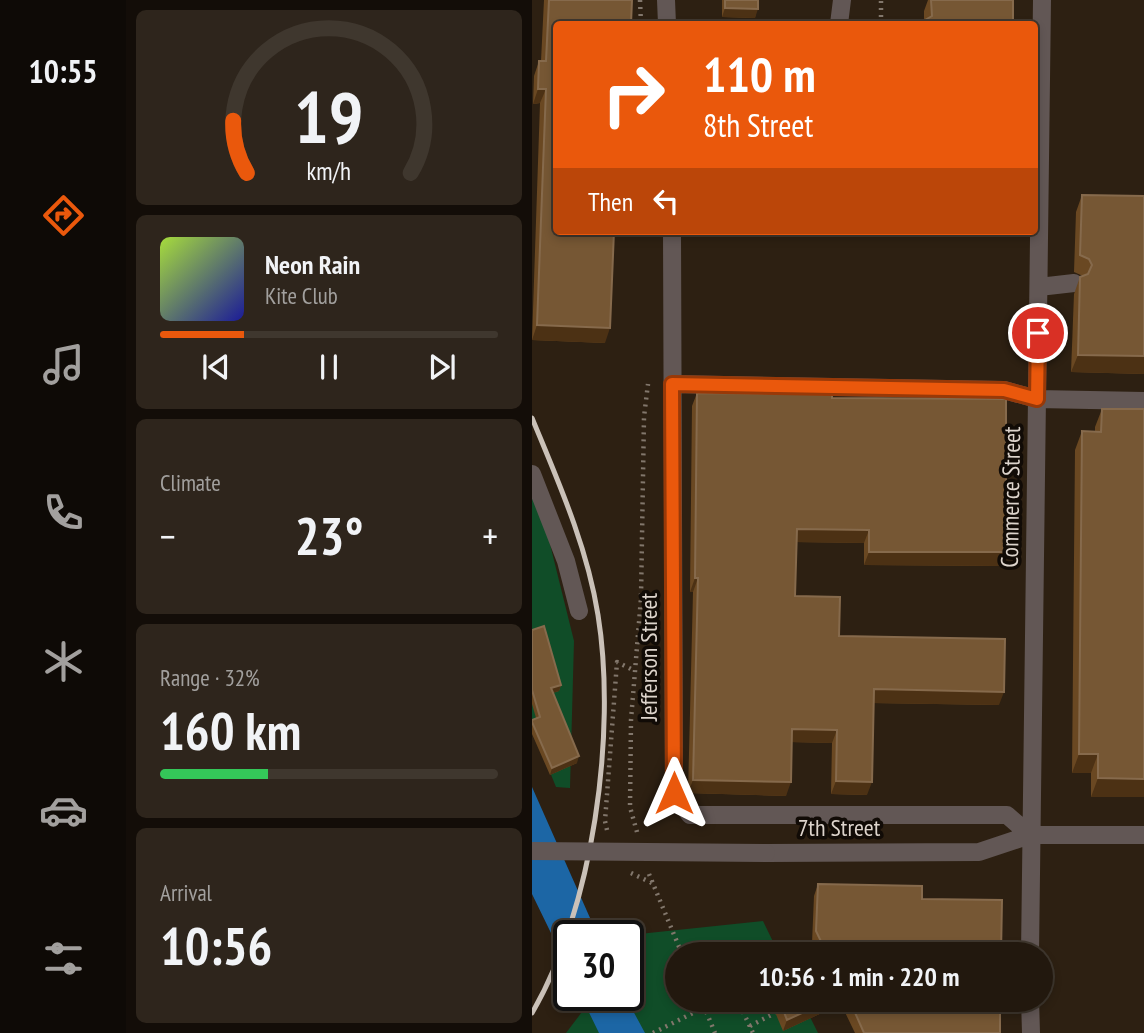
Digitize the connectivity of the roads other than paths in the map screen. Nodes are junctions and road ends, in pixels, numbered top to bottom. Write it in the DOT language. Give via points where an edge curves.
graph roads {
  1 [pos="666,0"];
  2 [pos="842,0"];
  3 [pos="1042,0"];
  4 [pos="667,21"];
  5 [pos="839,21"];
  6 [pos="672,235"];
  7 [pos="1074,283"];
  8 [pos="1038,288"];
  9 [pos="672,384"];
  10 [pos="1037,399"];
  11 [pos="1144,401"];
  12 [pos="532,474"];
  13 [pos="579,611"];
  14 [pos="1030,835"];
  15 [pos="1144,835"];
  16 [pos="532,851"];
  17 [pos="1030,942"];
  18 [pos="1030,1012"];
  19 [pos="1031,1033"];
  1 -- 4 [label="street"];
  2 -- 5 [label="street"];
  3 -- 8 [label="street, Commerce Street"];
  6 -- 9 [label="street, Jefferson Street"];
  7 -- 8 [label="street"];
  8 -- 10 [label="street, Commerce Street"];
  9 -- 10 [label="street" via="1004,390"];
  9 -- 14 [label="street, Jefferson Street" via="674,793 690,815 1007,815"];
  10 -- 11 [label="street"];
  10 -- 14 [label="street, Commerce Street"];
  12 -- 13 [label="street" via="566,561"];
  14 -- 15 [label="street, 7th Street"];
  14 -- 16 [label="street, 7th Street, bridge" via="979,852"];
  14 -- 17 [label="street, Commerce Street"];
  18 -- 19 [label="street"];
}
